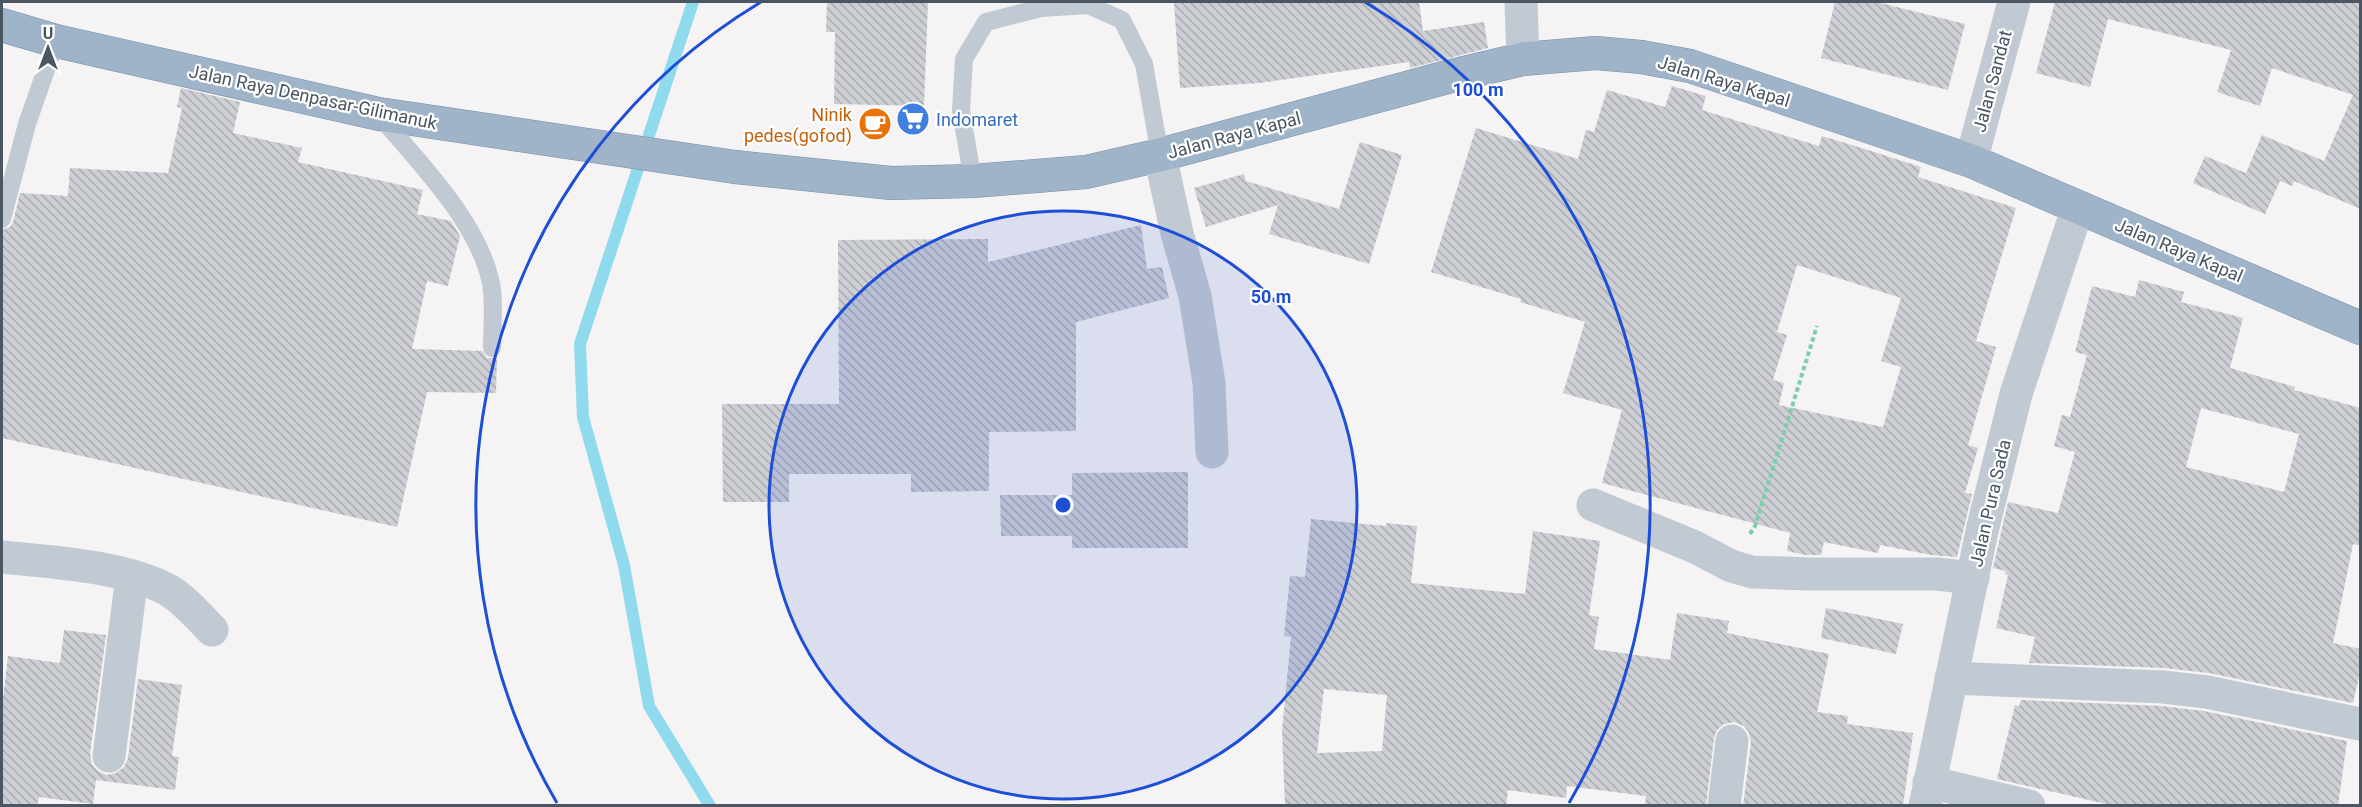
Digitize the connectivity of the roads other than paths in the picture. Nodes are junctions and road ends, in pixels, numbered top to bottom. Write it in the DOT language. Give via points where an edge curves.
graph roads {
  1 [pos="1521,2"];
  2 [pos="2014,2"];
  3 [pos="2,24"];
  4 [pos="56,41"];
  5 [pos="1523,59"];
  6 [pos="379,114"];
  7 [pos="1160,155"];
  8 [pos="1971,161"];
  9 [pos="735,167"];
  10 [pos="973,181"];
  11 [pos="2078,207"];
  12 [pos="2,219"];
  13 [pos="2361,328"];
  14 [pos="492,348"];
  15 [pos="1212,452"];
  16 [pos="1593,505"];
  17 [pos="2,557"];
  18 [pos="132,576"];
  19 [pos="1972,578"];
  20 [pos="212,630"];
  21 [pos="1951,678"];
  22 [pos="2361,724"];
  23 [pos="1732,741"];
  24 [pos="109,756"];
  25 [pos="1927,794"];
  26 [pos="1724,806"];
  27 [pos="2029,806"];
  1 -- 5 [label="street"];
  2 -- 8 [label="street, Jalan Sandat"];
  3 -- 4 [label="highway, Jalan Raya Denpasar-Gilimanuk"];
  4 -- 6 [label="highway, Jalan Raya Denpasar-Gilimanuk"];
  4 -- 12 [label="lane" via="27,124"];
  5 -- 7 [label="highway, Jalan Raya Kapal"];
  5 -- 8 [label="highway, Jalan Raya Kapal" via="1596,53 1690,66"];
  6 -- 9 [label="highway, Jalan Raya Denpasar-Gilimanuk"];
  6 -- 14 [label="lane" via="444,192 479,247 491,280"];
  7 -- 10 [label="highway, Jalan Raya Kapal" via="1086,172"];
  7 -- 10 [label="lane" via="1144,64 1122,20 1088,5 1041,8 986,22 964,59 961,111"];
  7 -- 15 [label="street" via="1197,307 1209,383"];
  8 -- 11 [label="highway, Jalan Raya Kapal"];
  9 -- 10 [label="highway, Jalan Raya Kapal" via="891,183"];
  11 -- 13 [label="highway, Jalan Raya Kapal"];
  11 -- 19 [label="street, Jalan Pura Sada" via="2016,394"];
  16 -- 19 [label="street" via="1752,572 1937,574"];
  17 -- 18 [label="street"];
  18 -- 20 [label="street" via="169,591"];
  18 -- 24 [label="street"];
  19 -- 21 [label="street, Jalan Pura Sada"];
  21 -- 22 [label="street" via="2163,687 2207,692"];
  21 -- 25 [label="street, Jalan Pura Sada"];
  23 -- 26 [label="street"];
  25 -- 27 [label="street"];
}
